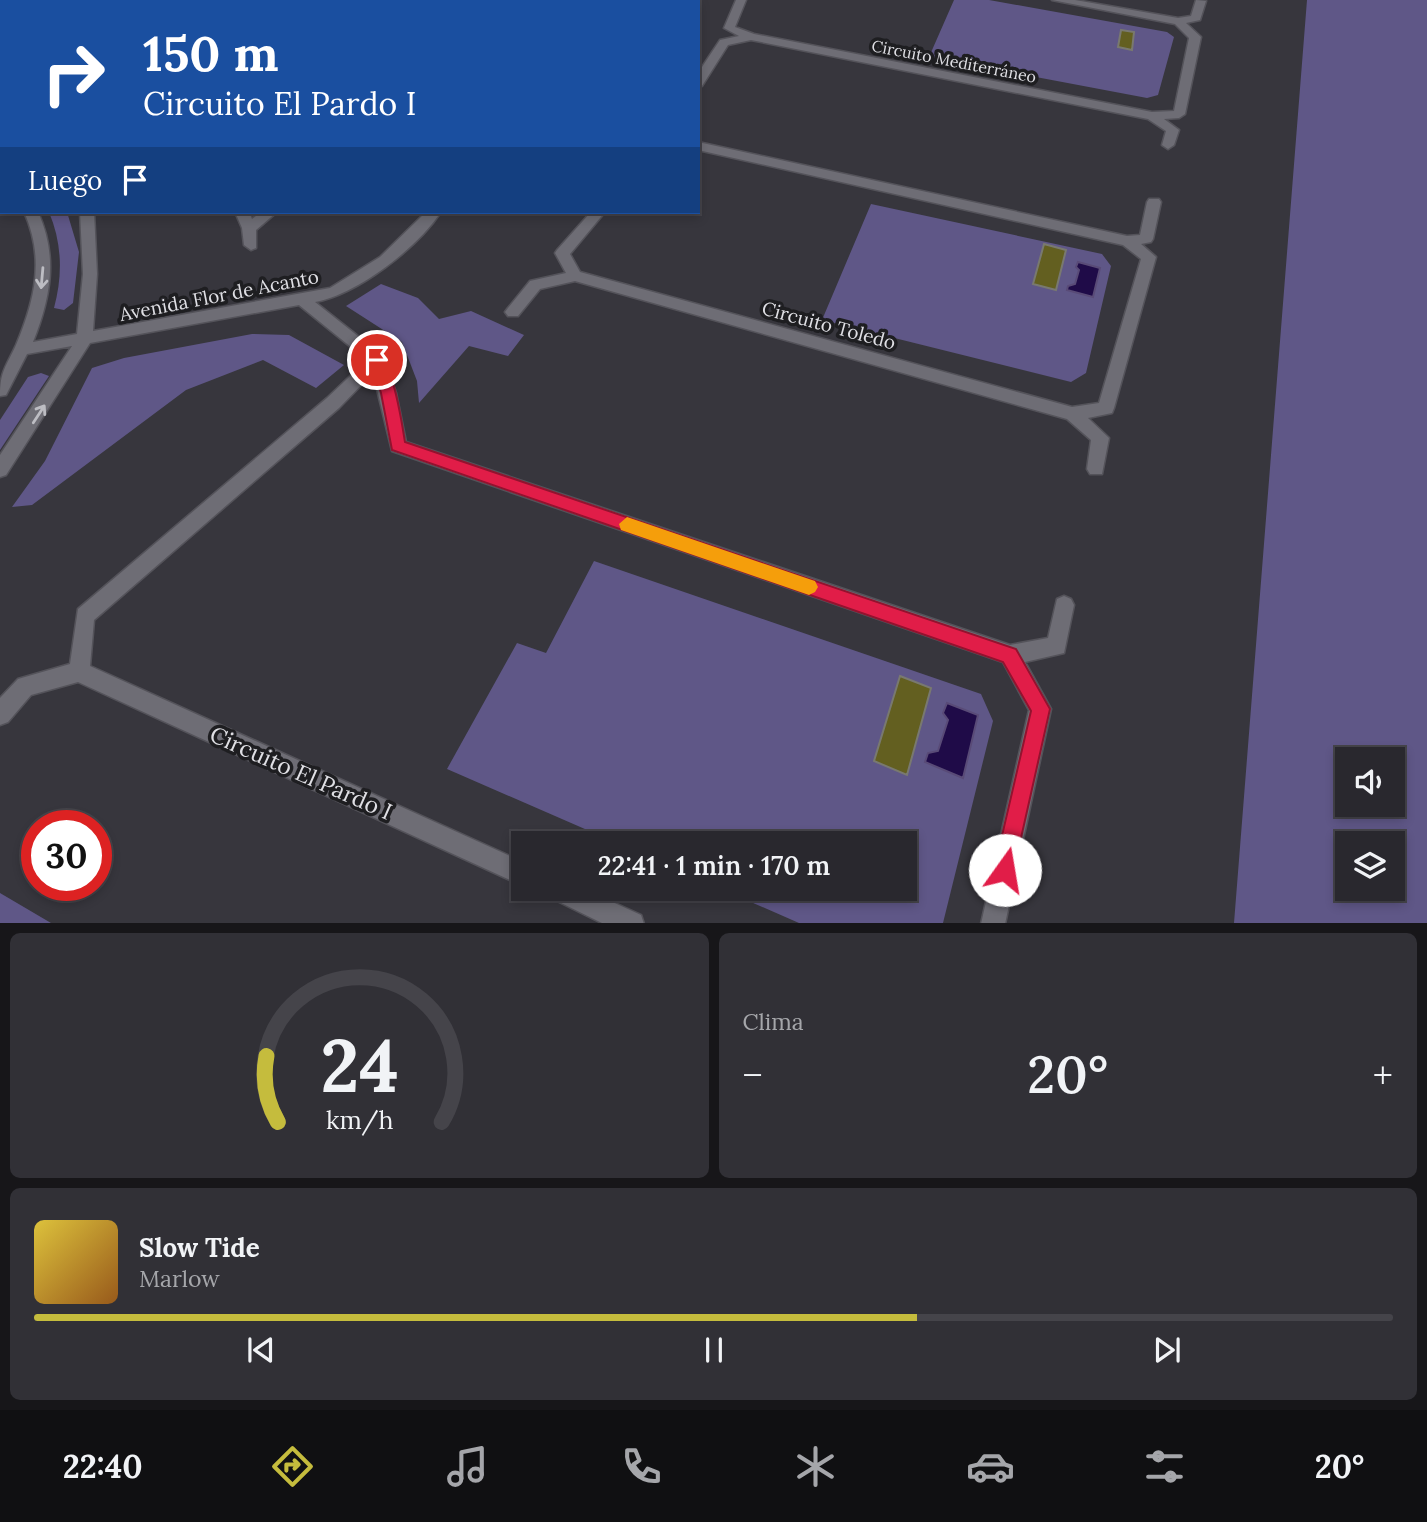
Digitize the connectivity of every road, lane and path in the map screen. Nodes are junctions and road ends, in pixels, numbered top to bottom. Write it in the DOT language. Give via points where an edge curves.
graph roads {
  1 [pos="741,0"];
  2 [pos="1057,0"];
  3 [pos="1201,1"];
  4 [pos="1178,21"];
  5 [pos="751,37"];
  6 [pos="700,80"];
  7 [pos="1152,116"];
  8 [pos="1168,145"];
  9 [pos="700,146"];
  10 [pos="1154,202"];
  11 [pos="32,214"];
  12 [pos="87,214"];
  13 [pos="243,214"];
  14 [pos="267,214"];
  15 [pos="432,214"];
  16 [pos="596,214"];
  17 [pos="249,228"];
  18 [pos="1127,241"];
  19 [pos="251,245"];
  20 [pos="575,276"];
  21 [pos="302,299"];
  22 [pos="513,312"];
  23 [pos="84,340"];
  24 [pos="24,349"];
  25 [pos="377,360"];
  26 [pos="0,390"];
  27 [pos="1072,414"];
  28 [pos="1096,469"];
  29 [pos="0,470"];
  30 [pos="1064,605"];
  31 [pos="1010,656"];
  32 [pos="79,672"];
  33 [pos="0,714"];
  34 [pos="511,869"];
  35 [pos="583,901"];
  36 [pos="632,923"];
  37 [pos="993,923"];
  1 -- 5 [label="street" via="729,28"];
  2 -- 4 [label="street"];
  3 -- 4 [label="street" via="1196,18"];
  4 -- 7 [label="street, Circuito Mediterráneo" via="1195,37 1179,114"];
  5 -- 6 [label="street" via="724,42"];
  5 -- 7 [label="street, Circuito Mediterráneo"];
  7 -- 8 [label="street" via="1173,130"];
  9 -- 18 [label="street"];
  10 -- 18 [label="street" via="1146,239"];
  11 -- 24 [label="street, one-way" via="43,246 43,279"];
  12 -- 23 [label="street" via="90,274"];
  13 -- 17 [label="street"];
  14 -- 17 [label="street"];
  15 -- 21 [label="street, Avenida Flor de Acanto" via="385,261 334,293"];
  16 -- 20 [label="street" via="562,253"];
  17 -- 19 [label="street"];
  18 -- 27 [label="street, Circuito Toledo" via="1149,257 1106,408"];
  20 -- 22 [label="street, Circuito Toledo" via="535,285"];
  20 -- 27 [label="street, Circuito Toledo"];
  21 -- 23 [label="street, Avenida Flor de Acanto"];
  21 -- 25 [label="street"];
  23 -- 24 [label="street, Avenida Flor de Acanto"];
  29 -- 23 [label="street, one-way"];
  24 -- 26 [label="street"];
  25 -- 31 [label="street" via="398,446"];
  25 -- 32 [label="street" via="333,404 85,616"];
  27 -- 28 [label="street, Circuito Toledo" via="1100,438"];
  30 -- 31 [label="street" via="1057,646"];
  31 -- 37 [label="street" via="1041,709"];
  32 -- 33 [label="street" via="24,686"];
  32 -- 34 [label="street, Circuito El Pardo I"];
  35 -- 36 [label="street"];
}
